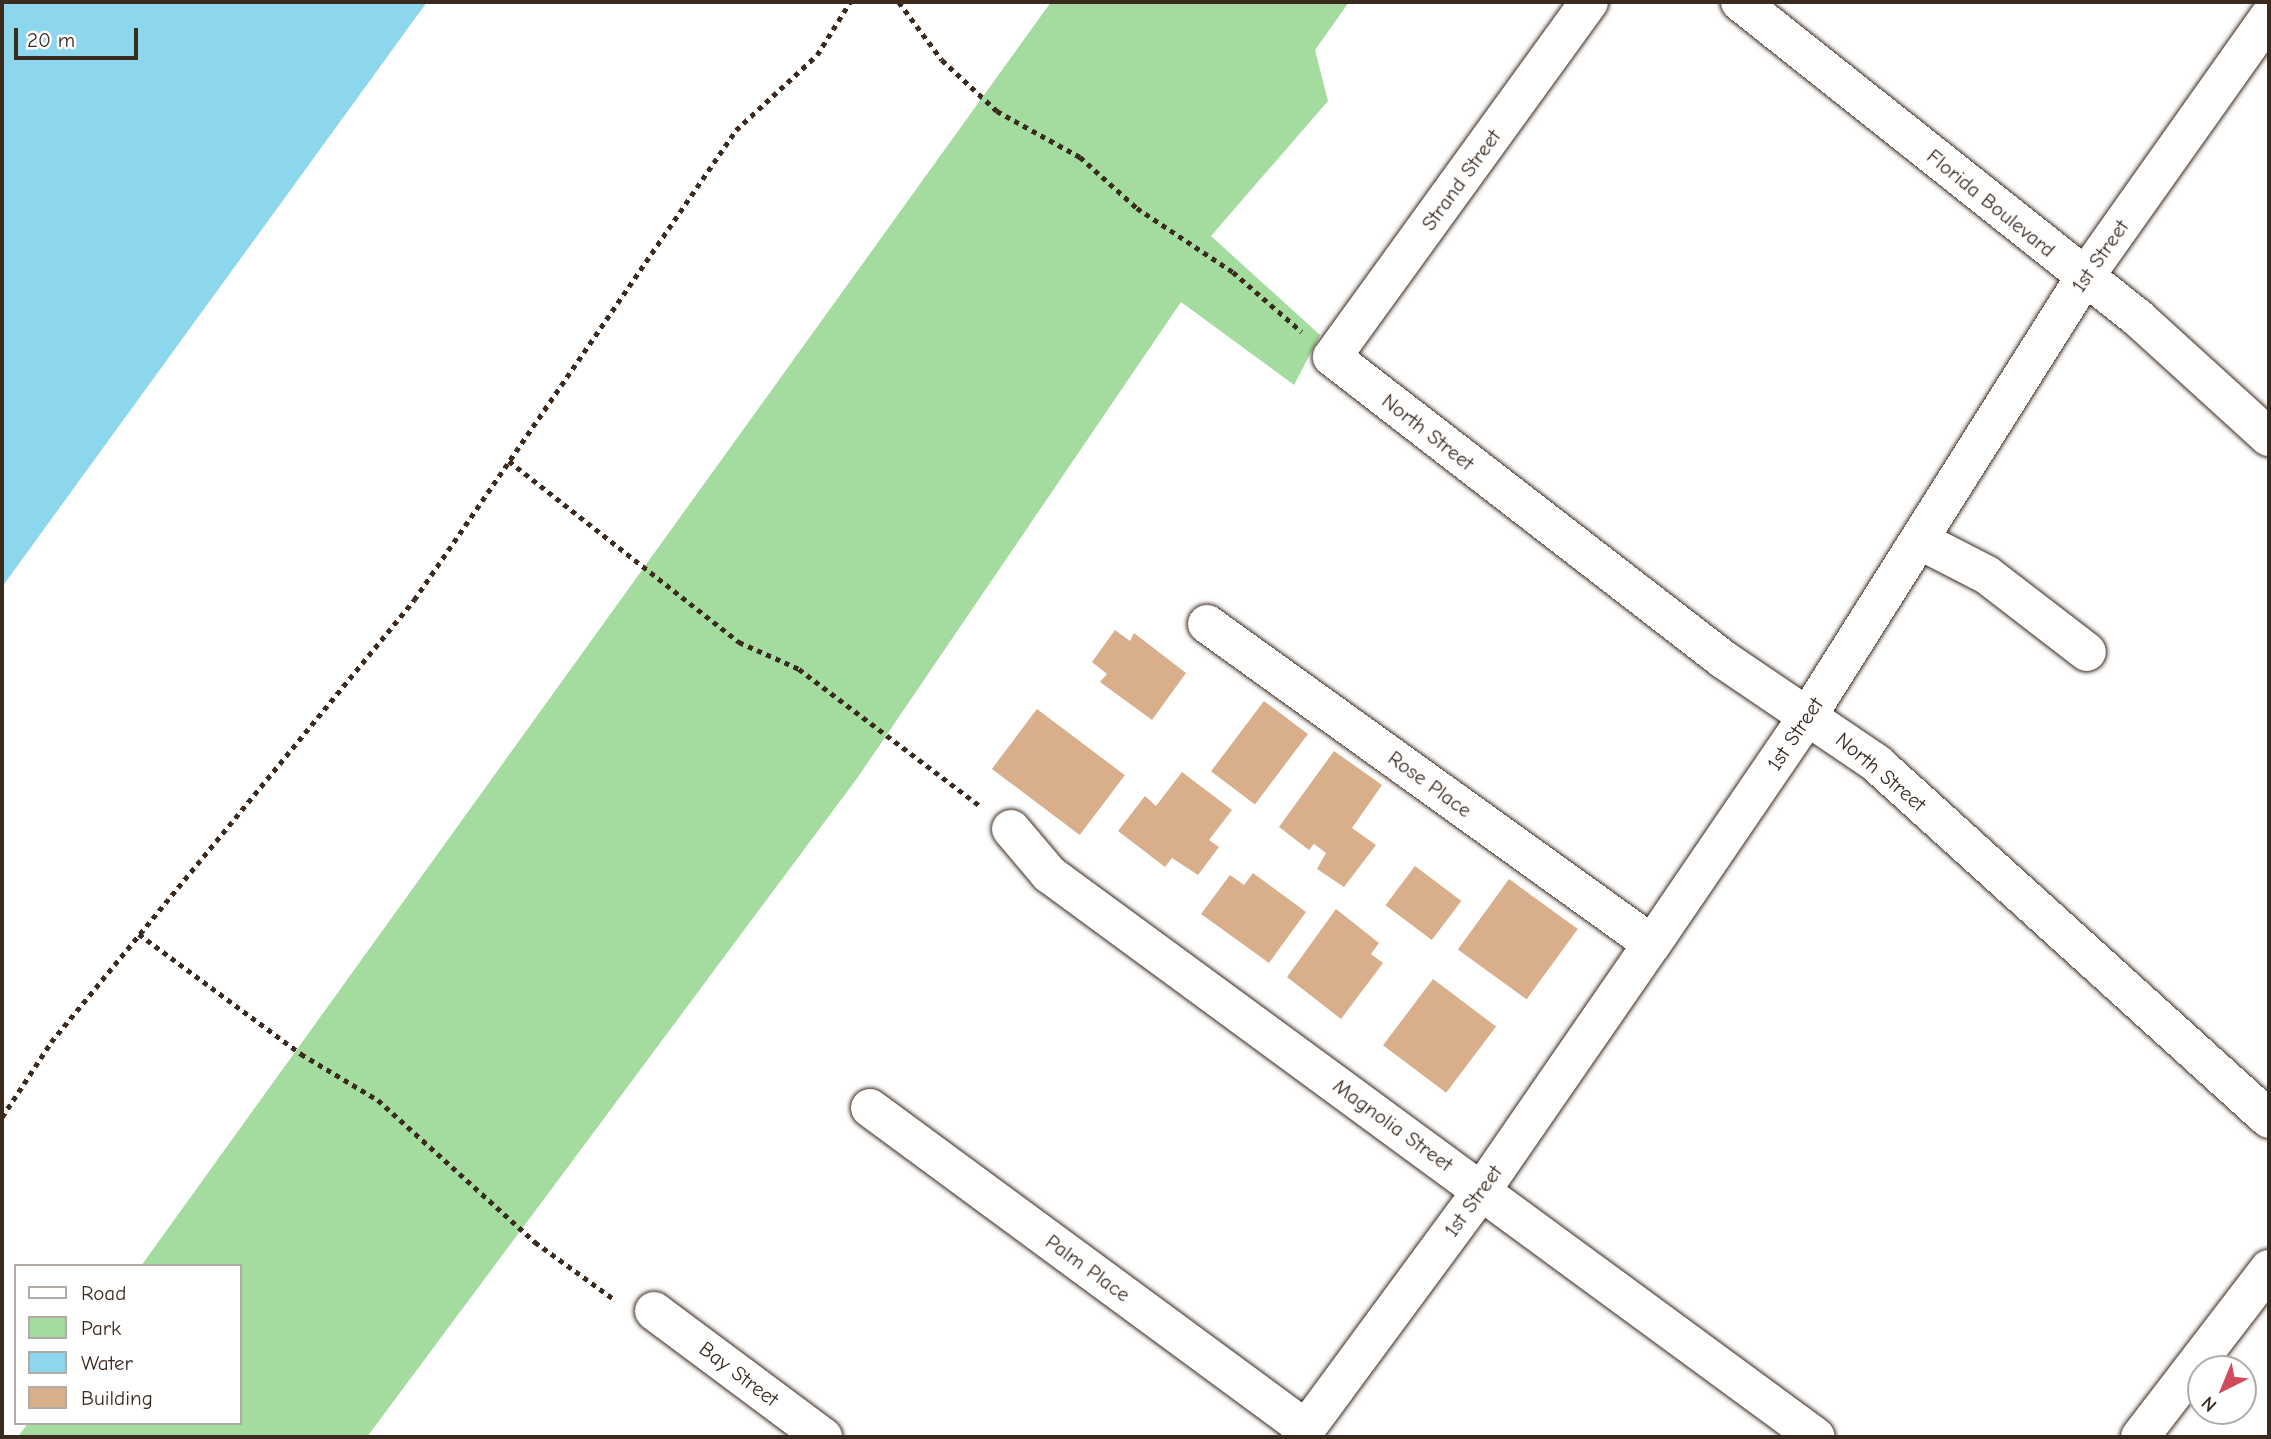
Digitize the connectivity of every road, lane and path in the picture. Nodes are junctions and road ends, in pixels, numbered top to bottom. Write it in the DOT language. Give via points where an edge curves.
graph roads {
  1 [pos="850,2"];
  2 [pos="899,2"];
  3 [pos="1589,2"];
  4 [pos="1740,2"];
  5 [pos="2269,17"];
  6 [pos="2084,278"];
  7 [pos="1332,357"];
  8 [pos="2269,437"];
  9 [pos="509,461"];
  10 [pos="1919,540"];
  11 [pos="1207,624"];
  12 [pos="2087,652"];
  13 [pos="1809,714"];
  14 [pos="1012,829"];
  15 [pos="139,934"];
  16 [pos="1653,944"];
  17 [pos="870,1108"];
  18 [pos="2,1117"];
  19 [pos="2269,1119"];
  20 [pos="1482,1190"];
  21 [pos="2269,1269"];
  22 [pos="654,1311"];
  23 [pos="1303,1433"];
  24 [pos="823,1437"];
  25 [pos="1816,1437"];
  26 [pos="2140,1437"];
  1 -- 9 [label="path" via="817,55 736,130"];
  2 -- 7 [label="path" via="942,60 997,111 1080,157 1137,208 1233,272"];
  3 -- 7 [label="street, Strand Street"];
  4 -- 6 [label="street, Florida Boulevard"];
  5 -- 6 [label="street, 1st Street"];
  6 -- 8 [label="street, Florida Boulevard" via="2138,318"];
  6 -- 10 [label="street, 1st Street"];
  7 -- 13 [label="street, North Street" via="1724,660"];
  9 -- 14 [label="path" via="739,642 799,669"];
  9 -- 15 [label="path" via="414,600"];
  10 -- 12 [label="street" via="1987,575"];
  10 -- 13 [label="street, 1st Street"];
  11 -- 16 [label="street, Rose Place"];
  13 -- 16 [label="street, 1st Street"];
  13 -- 19 [label="street, North Street" via="1876,763"];
  14 -- 20 [label="street, Magnolia Street" via="1049,874"];
  15 -- 18 [label="path" via="51,1042"];
  15 -- 22 [label="path" via="301,1054 378,1100 535,1242 646,1323"];
  16 -- 20 [label="street, 1st Street"];
  17 -- 23 [label="street, Palm Place"];
  20 -- 23 [label="street, 1st Street"];
  20 -- 25 [label="street, Magnolia Street"];
  21 -- 26 [label="street"];
  22 -- 24 [label="street, Bay Street"];
}
